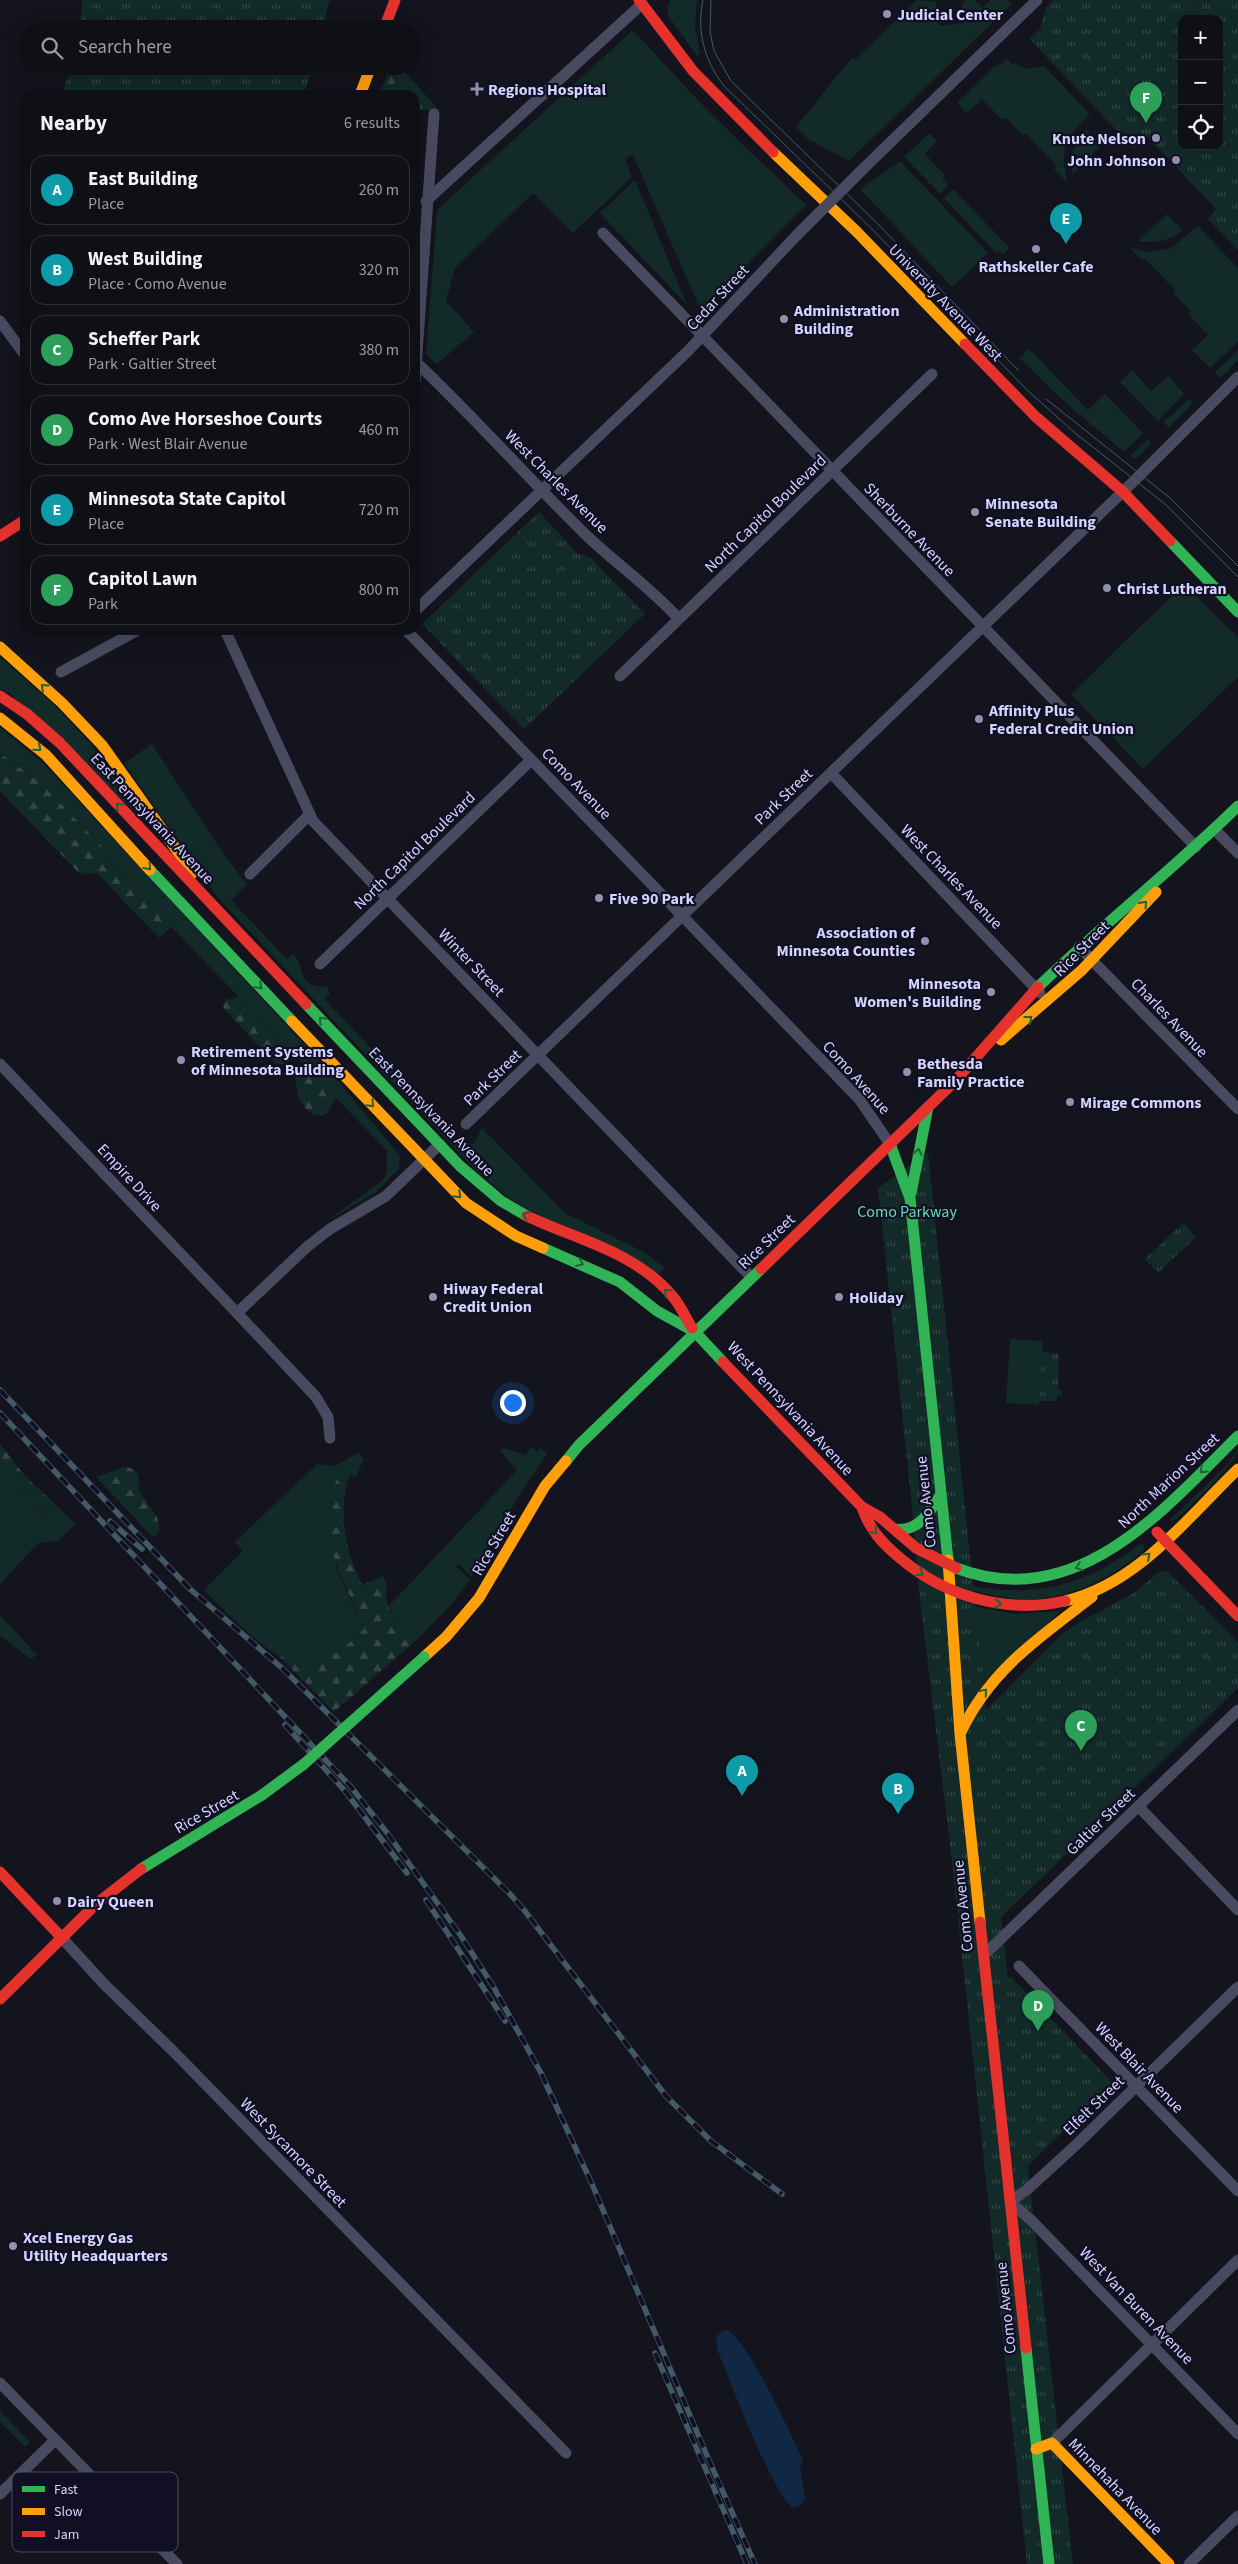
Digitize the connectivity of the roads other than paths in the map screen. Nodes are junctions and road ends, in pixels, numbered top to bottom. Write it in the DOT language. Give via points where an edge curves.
graph roads {
  1 [pos="395,0"];
  2 [pos="1037,0"];
  3 [pos="645,1"];
  4 [pos="387,20"];
  5 [pos="368,75"];
  6 [pos="362,90"];
  7 [pos="434,114"];
  8 [pos="426,201"];
  9 [pos="603,233"];
  10 [pos="420,308"];
  11 [pos="0,321"];
  12 [pos="702,336"];
  13 [pos="20,348"];
  14 [pos="420,365"];
  15 [pos="932,374"];
  16 [pos="1238,377"];
  17 [pos="831,471"];
  18 [pos="542,491"];
  19 [pos="1123,492"];
  20 [pos="20,523"];
  21 [pos="0,536"];
  22 [pos="420,606"];
  23 [pos="1238,612"];
  24 [pos="678,618"];
  25 [pos="981,627"];
  26 [pos="129,635"];
  27 [pos="227,635"];
  28 [pos="411,635"];
  29 [pos="0,647"];
  30 [pos="61,672"];
  31 [pos="620,676"];
  32 [pos="0,696"];
  33 [pos="0,718"];
  34 [pos="531,760"];
  35 [pos="831,773"];
  36 [pos="1238,806"];
  37 [pos="310,814"];
  38 [pos="1214,829"];
  39 [pos="1196,847"];
  40 [pos="1238,853"];
  41 [pos="250,874"];
  42 [pos="388,898"];
  43 [pos="682,916"];
  44 [pos="224,918"];
  45 [pos="1079,947"];
  46 [pos="1093,961"];
  47 [pos="320,964"];
  48 [pos="1036,989"];
  49 [pos="1049,1003"];
  50 [pos="538,1055"];
  51 [pos="976,1059"];
  52 [pos="0,1064"];
  53 [pos="928,1107"];
  54 [pos="1238,1109"];
  55 [pos="466,1124"];
  56 [pos="440,1144"];
  57 [pos="890,1144"];
  58 [pos="424,1160"];
  59 [pos="910,1198"];
  60 [pos="751,1278"];
  61 [pos="237,1313"];
  62 [pos="695,1332"];
  63 [pos="1238,1436"];
  64 [pos="330,1438"];
  65 [pos="1238,1469"];
  66 [pos="941,1494"];
  67 [pos="862,1507"];
  68 [pos="1149,1523"];
  69 [pos="894,1529"];
  70 [pos="1164,1540"];
  71 [pos="948,1564"];
  72 [pos="1106,1586"];
  73 [pos="951,1591"];
  74 [pos="1238,1616"];
  75 [pos="1238,1710"];
  76 [pos="960,1734"];
  77 [pos="1139,1807"];
  78 [pos="0,1872"];
  79 [pos="1238,1910"];
  80 [pos="62,1938"];
  81 [pos="984,1955"];
  82 [pos="1019,1966"];
  83 [pos="1238,1987"];
  84 [pos="0,1999"];
  85 [pos="1137,2086"];
  86 [pos="1238,2191"];
  87 [pos="1010,2202"];
  88 [pos="1238,2260"];
  89 [pos="1152,2343"];
  90 [pos="0,2384"];
  91 [pos="1238,2434"];
  92 [pos="55,2440"];
  93 [pos="1052,2443"];
  94 [pos="1036,2449"];
  95 [pos="566,2453"];
  96 [pos="22,2472"];
  97 [pos="86,2472"];
  98 [pos="12,2482"];
  99 [pos="0,2494"];
  100 [pos="1238,2516"];
  101 [pos="165,2552"];
  102 [pos="177,2564"];
  103 [pos="1049,2564"];
  104 [pos="1169,2564"];
  105 [pos="1189,2564"];
  1 -- 4 [label="main road"];
  2 -- 12 [label="street, Cedar Street, bridge" via="864,168"];
  3 -- 8 [label="street"];
  3 -- 19 [label="main road, University Avenue West" via="692,71 723,103 857,232 1036,417"];
  5 -- 6 [label="main road"];
  7 -- 8 [label="street"];
  8 -- 10 [label="street"];
  9 -- 12 [label="street, Sherburne Avenue"];
  11 -- 13 [label="street"];
  12 -- 17 [label="street, Sherburne Avenue"];
  12 -- 18 [label="street, Cedar Street"];
  14 -- 18 [label="street, West Charles Avenue"];
  15 -- 17 [label="street, North Capitol Boulevard"];
  16 -- 19 [label="street, Park Street"];
  17 -- 24 [label="street, North Capitol Boulevard"];
  17 -- 25 [label="street, Sherburne Avenue"];
  18 -- 22 [label="street, Cedar Street"];
  18 -- 24 [label="street, West Charles Avenue"];
  19 -- 23 [label="main road, University Avenue West"];
  19 -- 25 [label="street, Park Street"];
  20 -- 21 [label="main road"];
  24 -- 31 [label="street, North Capitol Boulevard"];
  25 -- 35 [label="street, Park Street"];
  25 -- 39 [label="street, Sherburne Avenue"];
  26 -- 30 [label="street"];
  27 -- 37 [label="street, Winter Street"];
  28 -- 34 [label="street, Como Avenue"];
  44 -- 29 [label="main road, one-way" via="102,745 62,703"];
  44 -- 32 [label="main road, East Pennsylvania Avenue, one-way" via="60,743"];
  33 -- 58 [label="main road, one-way" via="51,760 204,929"];
  34 -- 42 [label="street, North Capitol Boulevard"];
  34 -- 43 [label="street, Como Avenue"];
  35 -- 43 [label="street, Park Street"];
  35 -- 48 [label="street, West Charles Avenue"];
  36 -- 38 [label="main road, Rice Street"];
  37 -- 41 [label="street"];
  37 -- 42 [label="street, Winter Street"];
  38 -- 39 [label="main road, Rice Street"];
  38 -- 40 [label="street"];
  39 -- 45 [label="main road, Rice Street"];
  46 -- 39 [label="main road, Rice Street, one-way"];
  42 -- 47 [label="street, North Capitol Boulevard"];
  42 -- 50 [label="street, Winter Street"];
  43 -- 50 [label="street, Park Street"];
  43 -- 57 [label="street, Como Avenue" via="859,1100"];
  56 -- 44 [label="main road, East Pennsylvania Avenue, one-way"];
  45 -- 46 [label="street, Charles Avenue"];
  45 -- 48 [label="main road, Rice Street"];
  46 -- 49 [label="main road, Rice Street"];
  46 -- 54 [label="street, Charles Avenue"];
  48 -- 49 [label="street, West Charles Avenue"];
  48 -- 51 [label="main road, Rice Street"];
  51 -- 49 [label="main road, Rice Street, one-way"];
  50 -- 55 [label="street, Park Street"];
  50 -- 60 [label="street, Winter Street"];
  51 -- 53 [label="main road, Rice Street"];
  52 -- 61 [label="street, Empire Drive"];
  53 -- 57 [label="main road, Rice Street"];
  59 -- 53 [label="main road, one-way"];
  56 -- 58 [label="street"];
  62 -- 56 [label="main road, East Pennsylvania Avenue, one-way" via="672,1295 649,1276 617,1256 515,1210 486,1190"];
  57 -- 59 [label="main road, Como Avenue"];
  57 -- 60 [label="main road, Rice Street"];
  58 -- 61 [label="street" via="386,1196 308,1246"];
  58 -- 62 [label="main road, one-way" via="466,1203 496,1225 613,1279 657,1311"];
  59 -- 66 [label="main road, Como Avenue"];
  60 -- 62 [label="main road, Rice Street"];
  61 -- 64 [label="street, Empire Drive" via="316,1397 328,1417"];
  62 -- 67 [label="main road, West Pennsylvania Avenue"];
  62 -- 80 [label="main road, Rice Street, bridge" via="607,1416 558,1469 479,1598 446,1637 304,1764 257,1800 130,1877"];
  63 -- 68 [label="main road, North Marion Street, one-way"];
  65 -- 70 [label="main road"];
  66 -- 69 [label="main road" via="929,1513 915,1526 904,1531"];
  66 -- 71 [label="main road, Como Avenue"];
  67 -- 69 [label="main road, West Pennsylvania Avenue" via="877,1512"];
  67 -- 73 [label="main road, West Pennsylvania Avenue, one-way" via="867,1524 899,1557"];
  68 -- 70 [label="main road"];
  68 -- 71 [label="main road, North Marion Street, one-way" via="1103,1556 1056,1574 997,1577 968,1572"];
  69 -- 71 [label="main road, West Pennsylvania Avenue" via="920,1550"];
  72 -- 70 [label="main road, one-way" via="1143,1560"];
  70 -- 74 [label="main road"];
  71 -- 73 [label="main road, Como Avenue"];
  73 -- 72 [label="main road, one-way" via="993,1603 1029,1606 1065,1601"];
  76 -- 72 [label="main road, one-way" via="969,1712 988,1686 1045,1631"];
  73 -- 76 [label="main road, Como Avenue"];
  75 -- 77 [label="street, Galtier Street"];
  76 -- 81 [label="main road, Como Avenue"];
  77 -- 79 [label="street"];
  77 -- 81 [label="street, Galtier Street"];
  78 -- 80 [label="main road, West Sycamore Street"];
  80 -- 84 [label="main road, Rice Street"];
  80 -- 95 [label="street, West Sycamore Street"];
  81 -- 87 [label="main road, Como Avenue"];
  82 -- 85 [label="street, West Blair Avenue"];
  83 -- 85 [label="street, Elfelt Street"];
  85 -- 86 [label="street, West Blair Avenue"];
  85 -- 87 [label="street, Elfelt Street" via="1036,2182"];
  87 -- 89 [label="street, West Van Buren Avenue"];
  87 -- 94 [label="main road, Como Avenue"];
  88 -- 89 [label="street"];
  89 -- 91 [label="street, West Van Buren Avenue"];
  89 -- 93 [label="street"];
  90 -- 92 [label="street"];
  92 -- 96 [label="street"];
  92 -- 97 [label="street"];
  93 -- 94 [label="main road, Minnehaha Avenue"];
  93 -- 104 [label="main road, Minnehaha Avenue"];
  94 -- 103 [label="main road, Como Avenue"];
  98 -- 99 [label="street"];
  100 -- 105 [label="street"];
  101 -- 102 [label="street"];
}
